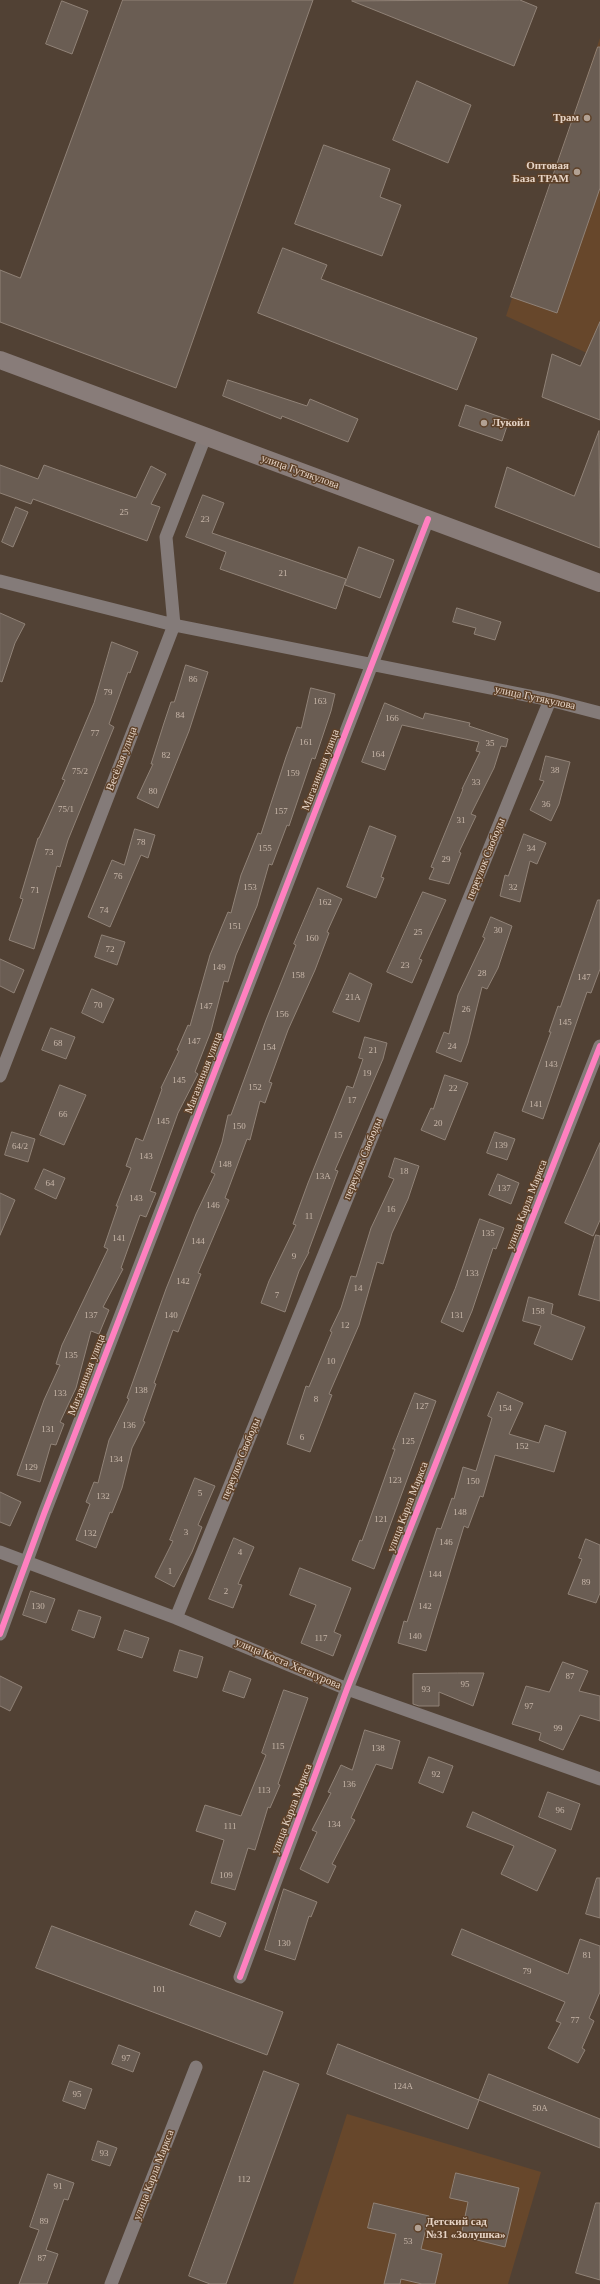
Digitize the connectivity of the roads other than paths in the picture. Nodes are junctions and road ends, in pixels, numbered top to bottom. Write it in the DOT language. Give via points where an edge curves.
graph roads {
  1 [pos="0,360"];
  2 [pos="205,437"];
  3 [pos="428,519"];
  4 [pos="0,582"];
  5 [pos="600,583"];
  6 [pos="174,625"];
  7 [pos="372,665"];
  8 [pos="550,700"];
  9 [pos="600,714"];
  10 [pos="600,1046"];
  11 [pos="0,1076"];
  12 [pos="0,1552"];
  13 [pos="26,1563"];
  14 [pos="176,1618"];
  15 [pos="0,1634"];
  16 [pos="348,1689"];
  17 [pos="600,1779"];
  18 [pos="240,1977"];
  19 [pos="196,2067"];
  20 [pos="111,2284"];
  1 -- 2 [label="main road, улица Гутякулова"];
  2 -- 3 [label="main road, улица Гутякулова"];
  2 -- 6 [label="street, Весёлая улица" via="166,537"];
  3 -- 5 [label="main road, улица Гутякулова"];
  3 -- 7 [label="street, Магазинная улица"];
  4 -- 6 [label="street, улица Гутякулова"];
  6 -- 7 [label="street, улица Гутякулова"];
  6 -- 11 [label="street, Весёлая улица"];
  7 -- 8 [label="street, улица Гутякулова"];
  7 -- 13 [label="street, Магазинная улица"];
  8 -- 9 [label="street, улица Гутякулова"];
  8 -- 14 [label="street, переулок Свободы"];
  10 -- 16 [label="street, улица Карла Маркса"];
  12 -- 13 [label="street, улица Коста Хетагурова"];
  13 -- 14 [label="street, улица Коста Хетагурова"];
  13 -- 15 [label="street, Магазинная улица"];
  14 -- 16 [label="street, улица Коста Хетагурова"];
  16 -- 17 [label="street, улица Коста Хетагурова"];
  16 -- 18 [label="street, улица Карла Маркса"];
  19 -- 20 [label="street, улица Карла Маркса"];
}
